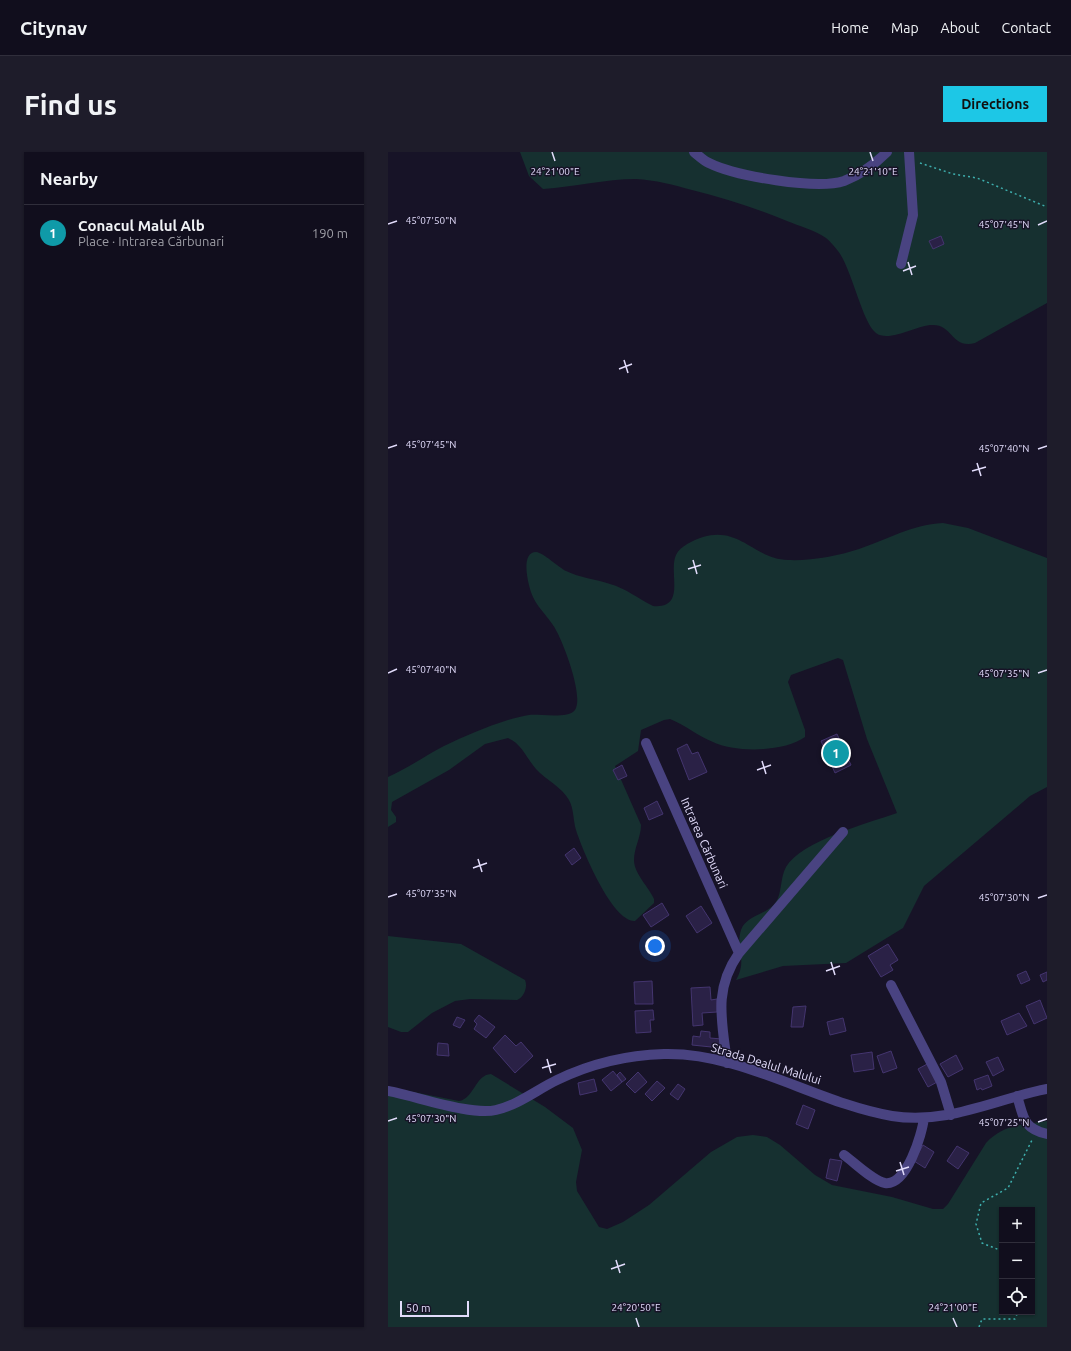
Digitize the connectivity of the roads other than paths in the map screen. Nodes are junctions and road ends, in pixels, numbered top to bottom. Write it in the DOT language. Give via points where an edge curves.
graph roads {
  1 [pos="694,152"];
  2 [pos="887,152"];
  3 [pos="909,152"];
  4 [pos="902,264"];
  5 [pos="646,743"];
  6 [pos="842,832"];
  7 [pos="739,953"];
  8 [pos="891,985"];
  9 [pos="727,1063"];
  10 [pos="1047,1089"];
  11 [pos="388,1091"];
  12 [pos="1017,1096"];
  13 [pos="951,1115"];
  14 [pos="924,1118"];
  15 [pos="1047,1134"];
  16 [pos="844,1155"];
  1 -- 2 [label="street" via="708,163 743,174 806,184 844,181 877,162"];
  3 -- 4 [label="street" via="913,215"];
  5 -- 7 [label="street, Intrarea Cărbunari"];
  6 -- 7 [label="street"];
  7 -- 9 [label="street" via="726,976 722,990"];
  8 -- 13 [label="street" via="941,1082"];
  9 -- 11 [label="street, Strada Dealul Malului" via="664,1054 619,1060 590,1066 558,1079 509,1106 496,1110 468,1109"];
  9 -- 14 [label="street, Strada Dealul Malului" via="868,1110 892,1116"];
  10 -- 12 [label="street, Strada Dealul Malului"];
  12 -- 13 [label="street, Strada Dealul Malului"];
  12 -- 15 [label="street" via="1027,1125"];
  13 -- 14 [label="street, Strada Dealul Malului"];
  14 -- 16 [label="street" via="919,1143 900,1177 893,1182 886,1183 877,1179"];
}
